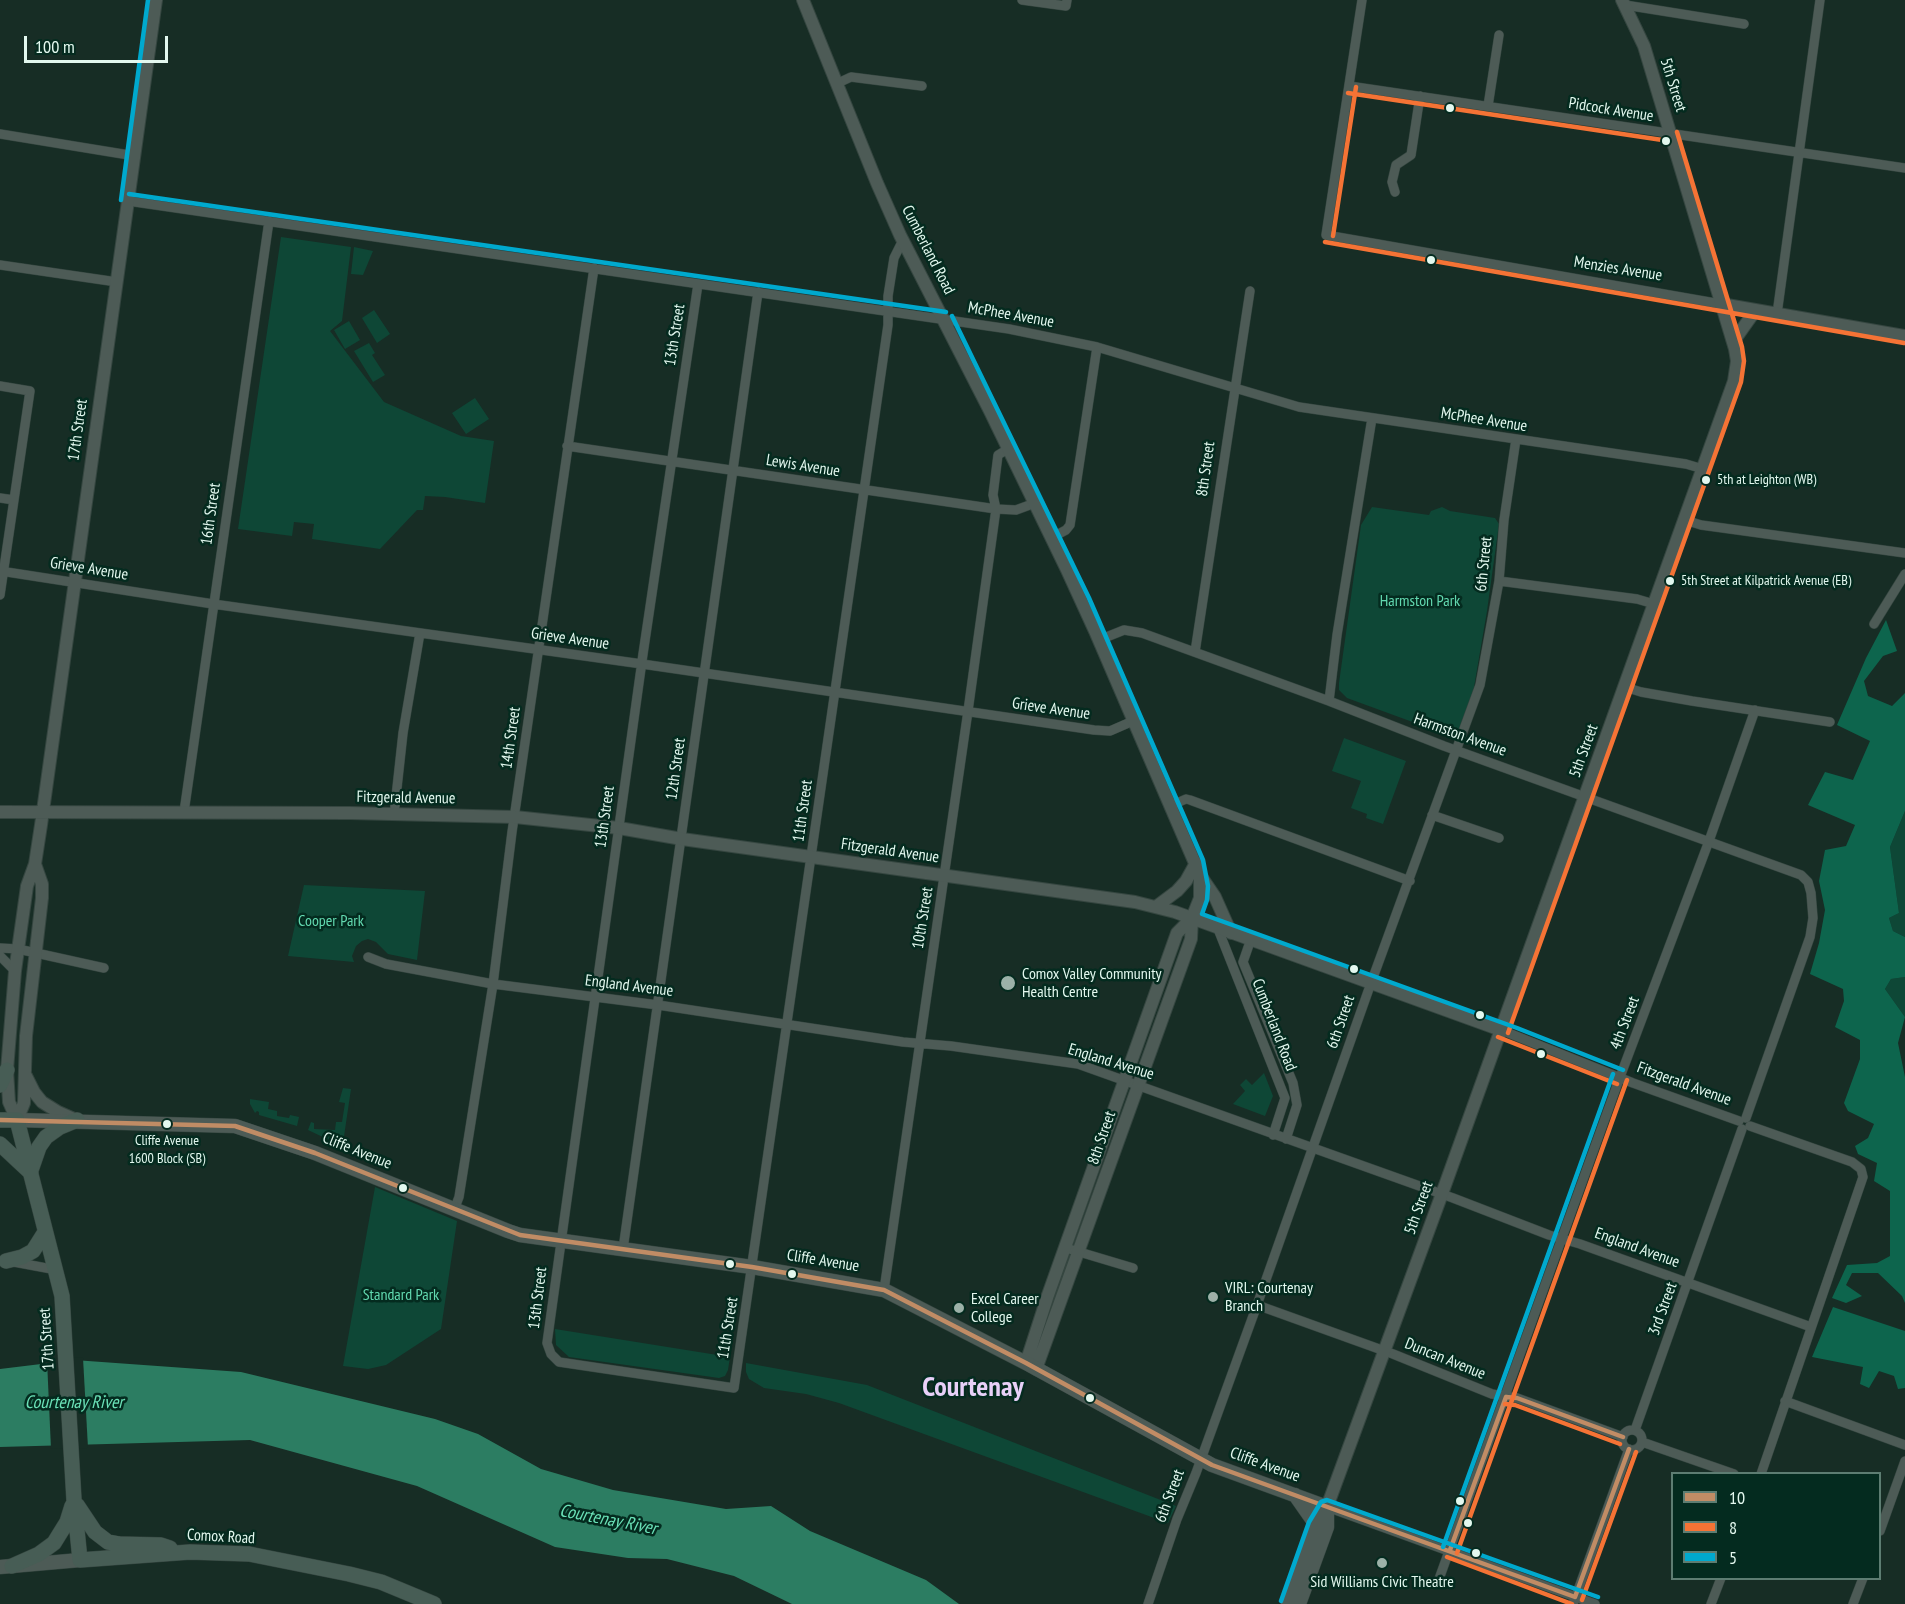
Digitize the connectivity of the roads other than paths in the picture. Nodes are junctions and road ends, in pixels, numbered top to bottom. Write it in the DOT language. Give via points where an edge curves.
graph roads {
  1 [pos="156,0"];
  2 [pos="803,0"];
  3 [pos="1022,0"];
  4 [pos="1362,0"];
  5 [pos="1820,0"];
  6 [pos="1066,3"];
  7 [pos="1623,3"];
  8 [pos="1744,24"];
  9 [pos="1499,34"];
  10 [pos="838,83"];
  11 [pos="922,86"];
  12 [pos="1349,86"];
  13 [pos="1420,96"];
  14 [pos="1488,106"];
  15 [pos="0,134"];
  16 [pos="1670,134"];
  17 [pos="1800,153"];
  18 [pos="135,156"];
  19 [pos="1905,168"];
  20 [pos="1395,192"];
  21 [pos="128,201"];
  22 [pos="269,221"];
  23 [pos="903,240"];
  24 [pos="0,265"];
  25 [pos="594,268"];
  26 [pos="117,282"];
  27 [pos="698,284"];
  28 [pos="1250,291"];
  29 [pos="758,292"];
  30 [pos="1721,304"];
  31 [pos="1755,310"];
  32 [pos="887,311"];
  33 [pos="1777,314"];
  34 [pos="945,319"];
  35 [pos="1905,336"];
  36 [pos="1733,342"];
  37 [pos="1097,347"];
  38 [pos="0,386"];
  39 [pos="1235,388"];
  40 [pos="1372,418"];
  41 [pos="1516,440"];
  42 [pos="567,446"];
  43 [pos="1008,449"];
  44 [pos="670,462"];
  45 [pos="1703,469"];
  46 [pos="733,471"];
  47 [pos="864,490"];
  48 [pos="0,498"];
  49 [pos="14,500"];
  50 [pos="1035,503"];
  51 [pos="996,509"];
  52 [pos="1685,520"];
  53 [pos="1051,537"];
  54 [pos="1905,553"];
  55 [pos="2,571"];
  56 [pos="1905,574"];
  57 [pos="76,581"];
  58 [pos="1499,581"];
  59 [pos="0,595"];
  60 [pos="213,604"];
  61 [pos="1654,604"];
  62 [pos="1875,624"];
  63 [pos="420,633"];
  64 [pos="1099,640"];
  65 [pos="538,650"];
  66 [pos="1195,652"];
  67 [pos="642,664"];
  68 [pos="704,674"];
  69 [pos="1625,687"];
  70 [pos="835,692"];
  71 [pos="1329,701"];
  72 [pos="1755,710"];
  73 [pos="968,711"];
  74 [pos="1133,721"];
  75 [pos="1830,722"];
  76 [pos="1456,751"];
  77 [pos="1585,796"];
  78 [pos="1170,806"];
  79 [pos="0,812"];
  80 [pos="42,812"];
  81 [pos="184,812"];
  82 [pos="394,815"];
  83 [pos="1432,815"];
  84 [pos="515,816"];
  85 [pos="619,828"];
  86 [pos="1499,838"];
  87 [pos="682,839"];
  88 [pos="1709,841"];
  89 [pos="812,857"];
  90 [pos="35,864"];
  91 [pos="1198,869"];
  92 [pos="945,875"];
  93 [pos="1410,881"];
  94 [pos="1808,882"];
  95 [pos="1157,906"];
  96 [pos="1192,918"];
  97 [pos="1218,928"];
  98 [pos="1231,933"];
  99 [pos="1251,939"];
  100 [pos="0,948"];
  101 [pos="18,948"];
  102 [pos="36,953"];
  103 [pos="0,956"];
  104 [pos="368,957"];
  105 [pos="104,968"];
  106 [pos="15,971"];
  107 [pos="1371,983"];
  108 [pos="493,984"];
  109 [pos="595,997"];
  110 [pos="658,1005"];
  111 [pos="787,1024"];
  112 [pos="1501,1030"];
  113 [pos="919,1043"];
  114 [pos="24,1069"];
  115 [pos="8,1070"];
  116 [pos="1620,1077"];
  117 [pos="1132,1083"];
  118 [pos="0,1085"];
  119 [pos="0,1120"];
  120 [pos="17,1120"];
  121 [pos="77,1120"];
  122 [pos="1744,1124"];
  123 [pos="1273,1135"];
  124 [pos="1286,1139"];
  125 [pos="0,1144"];
  126 [pos="1313,1149"];
  127 [pos="30,1173"];
  128 [pos="1442,1194"];
  129 [pos="454,1210"];
  130 [pos="45,1232"];
  131 [pos="1561,1238"];
  132 [pos="561,1241"];
  133 [pos="1066,1248"];
  134 [pos="622,1249"];
  135 [pos="1080,1251"];
  136 [pos="3,1260"];
  137 [pos="752,1268"];
  138 [pos="1133,1268"];
  139 [pos="57,1270"];
  140 [pos="1688,1283"];
  141 [pos="884,1290"];
  142 [pos="1257,1305"];
  143 [pos="1811,1328"];
  144 [pos="1385,1351"];
  145 [pos="1031,1366"];
  146 [pos="734,1388"];
  147 [pos="1506,1397"];
  148 [pos="1785,1401"];
  149 [pos="1635,1430"];
  150 [pos="1623,1437"];
  151 [pos="1642,1442"];
  152 [pos="1905,1445"];
  153 [pos="1629,1449"];
  154 [pos="1200,1459"];
  155 [pos="1905,1461"];
  156 [pos="1731,1472"];
  157 [pos="1761,1472"];
  158 [pos="1295,1495"];
  159 [pos="74,1500"];
  160 [pos="1327,1507"];
  161 [pos="1316,1524"];
  162 [pos="1881,1526"];
  163 [pos="1450,1550"];
  164 [pos="183,1553"];
  165 [pos="80,1560"];
  166 [pos="6,1567"];
  167 [pos="1439,1579"];
  168 [pos="1720,1580"];
  169 [pos="1862,1580"];
  170 [pos="1574,1600"];
  171 [pos="434,1604"];
  172 [pos="1148,1604"];
  173 [pos="1288,1604"];
  174 [pos="1299,1604"];
  175 [pos="1595,1604"];
  176 [pos="1712,1604"];
  177 [pos="1853,1604"];
  1 -- 18 [label="street, 17th Street"];
  2 -- 10 [label="street, Cumberland Road"];
  3 -- 6 [label="street"];
  4 -- 12 [label="street"];
  5 -- 17 [label="street"];
  7 -- 8 [label="street"];
  7 -- 16 [label="street, 5th Street" via="1644,46"];
  9 -- 14 [label="street"];
  10 -- 11 [label="street" via="851,77"];
  10 -- 23 [label="street, Cumberland Road"];
  12 -- 13 [label="street, Pidcock Avenue"];
  12 -- 30 [label="street, Menzies Avenue" via="1326,235"];
  13 -- 14 [label="street, Pidcock Avenue"];
  13 -- 20 [label="street" via="1412,155 1396,165 1392,182"];
  14 -- 16 [label="street, Pidcock Avenue"];
  15 -- 18 [label="street"];
  16 -- 17 [label="street, Pidcock Avenue"];
  16 -- 30 [label="street, 5th Street"];
  17 -- 19 [label="street, Pidcock Avenue"];
  17 -- 33 [label="street"];
  18 -- 21 [label="street, 17th Street"];
  21 -- 22 [label="street, McPhee Avenue"];
  21 -- 26 [label="street, 17th Street"];
  22 -- 25 [label="street, McPhee Avenue"];
  22 -- 60 [label="street, 16th Street"];
  23 -- 32 [label="street, 11th Street" via="894,258"];
  23 -- 34 [label="street, Cumberland Road"];
  24 -- 26 [label="street"];
  25 -- 27 [label="street, McPhee Avenue"];
  25 -- 42 [label="street, 14th Street"];
  26 -- 57 [label="street, 17th Street"];
  27 -- 29 [label="street, McPhee Avenue"];
  27 -- 44 [label="street, 13th Street"];
  28 -- 39 [label="street, 8th Street"];
  29 -- 32 [label="street, McPhee Avenue"];
  29 -- 46 [label="street, 12th Street"];
  30 -- 31 [label="street, Menzies Avenue"];
  30 -- 36 [label="street, 5th Street"];
  31 -- 33 [label="street, Menzies Avenue"];
  31 -- 36 [label="street"];
  32 -- 34 [label="street, McPhee Avenue"];
  32 -- 47 [label="street, 11th Street"];
  33 -- 35 [label="street, Menzies Avenue"];
  34 -- 37 [label="street, McPhee Avenue"];
  34 -- 43 [label="street, Cumberland Road"];
  36 -- 45 [label="street, 5th Street" via="1737,361 1734,381"];
  37 -- 39 [label="street, McPhee Avenue"];
  37 -- 53 [label="street" via="1070,525"];
  38 -- 49 [label="street" via="30,391"];
  39 -- 40 [label="street, McPhee Avenue" via="1299,407"];
  39 -- 66 [label="street, 8th Street"];
  40 -- 41 [label="street, McPhee Avenue"];
  40 -- 71 [label="street"];
  41 -- 45 [label="street, McPhee Avenue"];
  41 -- 58 [label="street, 6th Street"];
  42 -- 44 [label="street, Lewis Avenue"];
  42 -- 65 [label="street, 14th Street"];
  43 -- 50 [label="street, Cumberland Road"];
  43 -- 51 [label="street, 10th Street" via="998,455 993,495"];
  44 -- 46 [label="street, Lewis Avenue"];
  44 -- 67 [label="street, 13th Street"];
  45 -- 52 [label="street, 5th Street"];
  46 -- 47 [label="street, Lewis Avenue"];
  46 -- 68 [label="street, 12th Street"];
  47 -- 51 [label="street, Lewis Avenue"];
  47 -- 70 [label="street, 11th Street"];
  48 -- 49 [label="street"];
  49 -- 55 [label="street"];
  50 -- 51 [label="street, Lewis Avenue" via="1016,510"];
  50 -- 53 [label="street, Cumberland Road"];
  51 -- 73 [label="street, 10th Street"];
  52 -- 54 [label="street"];
  52 -- 61 [label="street, 5th Street"];
  53 -- 64 [label="street, Cumberland Road"];
  55 -- 57 [label="street, Grieve Avenue"];
  55 -- 59 [label="street"];
  56 -- 62 [label="street"];
  57 -- 60 [label="street, Grieve Avenue"];
  57 -- 80 [label="street, 17th Street"];
  58 -- 61 [label="street"];
  58 -- 76 [label="street, 6th Street" via="1480,685"];
  60 -- 63 [label="street, Grieve Avenue"];
  60 -- 81 [label="street, 16th Street"];
  61 -- 69 [label="street, 5th Street"];
  63 -- 65 [label="street, Grieve Avenue"];
  63 -- 82 [label="street"];
  64 -- 66 [label="street, Harmston Avenue" via="1124,630 1134,631"];
  64 -- 74 [label="street, Cumberland Road"];
  65 -- 67 [label="street, Grieve Avenue"];
  65 -- 84 [label="street, 14th Street"];
  66 -- 71 [label="street, Harmston Avenue"];
  67 -- 68 [label="street, Grieve Avenue"];
  67 -- 85 [label="street, 13th Street"];
  68 -- 70 [label="street, Grieve Avenue"];
  68 -- 87 [label="street, 12th Street"];
  69 -- 72 [label="street" via="1681,700"];
  69 -- 77 [label="street, 5th Street"];
  70 -- 73 [label="street, Grieve Avenue"];
  70 -- 89 [label="street, 11th Street"];
  71 -- 76 [label="street, Harmston Avenue"];
  72 -- 75 [label="street"];
  72 -- 88 [label="street, 4th Street"];
  73 -- 74 [label="street, Grieve Avenue" via="1102,731"];
  73 -- 92 [label="street, 10th Street"];
  74 -- 78 [label="street, Cumberland Road"];
  76 -- 77 [label="street, Harmston Avenue"];
  76 -- 83 [label="street, 6th Street"];
  77 -- 88 [label="street, Harmston Avenue"];
  77 -- 112 [label="street, 5th Street"];
  78 -- 91 [label="street, Cumberland Road"];
  78 -- 93 [label="street" via="1190,800"];
  79 -- 80 [label="street, Fitzgerald Avenue"];
  80 -- 81 [label="street, Fitzgerald Avenue"];
  80 -- 90 [label="street, 17th Street"];
  81 -- 82 [label="street, Fitzgerald Avenue"];
  82 -- 84 [label="street, Fitzgerald Avenue"];
  83 -- 86 [label="street"];
  83 -- 93 [label="street, 6th Street"];
  84 -- 85 [label="street, Fitzgerald Avenue"];
  84 -- 108 [label="street, 14th Street"];
  85 -- 87 [label="street, Fitzgerald Avenue"];
  85 -- 109 [label="street, 13th Street"];
  87 -- 89 [label="street, Fitzgerald Avenue"];
  87 -- 110 [label="street, 12th Street"];
  88 -- 94 [label="street, Harmston Avenue" via="1801,875"];
  88 -- 116 [label="street, 4th Street"];
  89 -- 92 [label="street, Fitzgerald Avenue"];
  89 -- 111 [label="street, 11th Street"];
  90 -- 101 [label="street, 17th Street" via="27,886"];
  90 -- 102 [label="street, 17th Street" via="42,884"];
  91 -- 95 [label="street"];
  91 -- 96 [label="street, 8th Street" via="1200,898"];
  91 -- 98 [label="street, Cumberland Road"];
  92 -- 95 [label="street, Fitzgerald Avenue"];
  92 -- 113 [label="street, 10th Street"];
  93 -- 107 [label="street, 6th Street"];
  94 -- 122 [label="street, 3rd Street" via="1813,906 1810,937"];
  95 -- 96 [label="street, Fitzgerald Avenue"];
  96 -- 97 [label="street, Fitzgerald Avenue"];
  96 -- 117 [label="street, 8th Street" via="1177,933"];
  97 -- 98 [label="street, Fitzgerald Avenue"];
  97 -- 123 [label="street, Cumberland Road" via="1285,1098"];
  98 -- 99 [label="street, Fitzgerald Avenue"];
  99 -- 107 [label="street, Fitzgerald Avenue"];
  99 -- 124 [label="street, Cumberland Road" via="1243,962 1293,1083 1297,1105"];
  100 -- 101 [label="street"];
  101 -- 102 [label="street"];
  101 -- 106 [label="street, 17th Street"];
  102 -- 105 [label="street"];
  102 -- 114 [label="street, 17th Street"];
  103 -- 106 [label="street"];
  104 -- 108 [label="street, England Avenue" via="386,964"];
  106 -- 115 [label="street, 17th Street"];
  107 -- 112 [label="street, Fitzgerald Avenue"];
  107 -- 126 [label="street, 6th Street"];
  108 -- 109 [label="street, England Avenue"];
  108 -- 129 [label="street, 14th Street"];
  109 -- 110 [label="street, England Avenue"];
  109 -- 132 [label="street, 13th Street"];
  110 -- 111 [label="street, England Avenue"];
  110 -- 134 [label="street, 12th Street"];
  111 -- 113 [label="street, England Avenue"];
  111 -- 137 [label="street, 11th Street"];
  112 -- 116 [label="street, Fitzgerald Avenue"];
  112 -- 128 [label="street, 5th Street"];
  113 -- 117 [label="street, England Avenue" via="1025,1055 1078,1065"];
  113 -- 141 [label="street, 10th Street"];
  114 -- 120 [label="street, 17th Street" via="24,1103"];
  114 -- 121 [label="street" via="42,1102"];
  115 -- 118 [label="main road"];
  115 -- 120 [label="street, 17th Street" via="9,1102"];
  116 -- 122 [label="street, Fitzgerald Avenue"];
  116 -- 131 [label="street, 4th Street"];
  117 -- 123 [label="street, England Avenue"];
  117 -- 133 [label="street, 8th Street" via="1094,1165"];
  117 -- 135 [label="street, 8th Street"];
  119 -- 120 [label="main road, Cliffe Avenue"];
  120 -- 121 [label="main road, Cliffe Avenue"];
  120 -- 127 [label="main road, 17th Street"];
  121 -- 127 [label="main road" via="46,1137"];
  121 -- 129 [label="main road, Cliffe Avenue" via="235,1126 315,1153"];
  122 -- 140 [label="street, 3rd Street"];
  122 -- 143 [label="street, Fitzgerald Avenue" via="1852,1162 1861,1169 1863,1177"];
  123 -- 124 [label="street, England Avenue"];
  124 -- 126 [label="street, England Avenue"];
  125 -- 127 [label="main road"];
  126 -- 128 [label="street, England Avenue"];
  126 -- 142 [label="street, 6th Street"];
  127 -- 130 [label="main road, 17th Street"];
  128 -- 131 [label="street, England Avenue"];
  128 -- 144 [label="street, 5th Street"];
  129 -- 132 [label="main road, Cliffe Avenue" via="508,1231"];
  130 -- 136 [label="main road" via="29,1254"];
  130 -- 139 [label="main road, 17th Street"];
  131 -- 140 [label="street, England Avenue"];
  131 -- 147 [label="street, 4th Street"];
  132 -- 134 [label="main road, Cliffe Avenue"];
  132 -- 146 [label="street, 13th Street" via="547,1343 559,1362"];
  133 -- 135 [label="street"];
  133 -- 145 [label="street, 8th Street" via="1048,1295"];
  134 -- 137 [label="main road, Cliffe Avenue"];
  135 -- 138 [label="street"];
  135 -- 145 [label="street, 8th Street"];
  136 -- 139 [label="street"];
  137 -- 141 [label="main road, Cliffe Avenue"];
  137 -- 146 [label="street, 11th Street"];
  139 -- 159 [label="main road, 17th Street" via="65,1331"];
  140 -- 143 [label="street, England Avenue"];
  140 -- 149 [label="street, 3rd Street"];
  141 -- 145 [label="main road, Cliffe Avenue"];
  142 -- 144 [label="street, Duncan Avenue"];
  142 -- 154 [label="street, 6th Street"];
  143 -- 148 [label="street"];
  144 -- 147 [label="street, Duncan Avenue"];
  144 -- 160 [label="street, 5th Street"];
  145 -- 154 [label="main road, Cliffe Avenue"];
  147 -- 150 [label="street, Duncan Avenue"];
  147 -- 163 [label="street, 4th Street"];
  148 -- 152 [label="street"];
  148 -- 157 [label="street"];
  149 -- 150 [label="street"];
  149 -- 151 [label="street"];
  150 -- 153 [label="street"];
  151 -- 153 [label="street" via="1636,1449"];
  151 -- 156 [label="street"];
  153 -- 170 [label="street"];
  154 -- 158 [label="main road, Cliffe Avenue"];
  154 -- 172 [label="street, 6th Street"];
  155 -- 162 [label="street"];
  158 -- 160 [label="main road, Cliffe Avenue"];
  158 -- 161 [label="main road"];
  159 -- 164 [label="main road" via="90,1527 108,1542 161,1545"];
  159 -- 165 [label="main road, 17th Street"];
  159 -- 166 [label="main road" via="54,1543 39,1554"];
  160 -- 161 [label="main road, 5th Street"];
  160 -- 163 [label="street, Cliffe Avenue"];
  160 -- 174 [label="main road, 5th Street" via="1326,1527"];
  161 -- 173 [label="main road, 5th Street"];
  163 -- 167 [label="street, 4th Street"];
  163 -- 170 [label="street, Cliffe Avenue"];
  164 -- 165 [label="main road, Comox Road"];
  164 -- 171 [label="main road, Comox Road" via="249,1554 350,1574"];
  165 -- 166 [label="main road, Comox Road"];
  168 -- 176 [label="street"];
  169 -- 177 [label="street"];
  170 -- 175 [label="street, Cliffe Avenue"];
}
